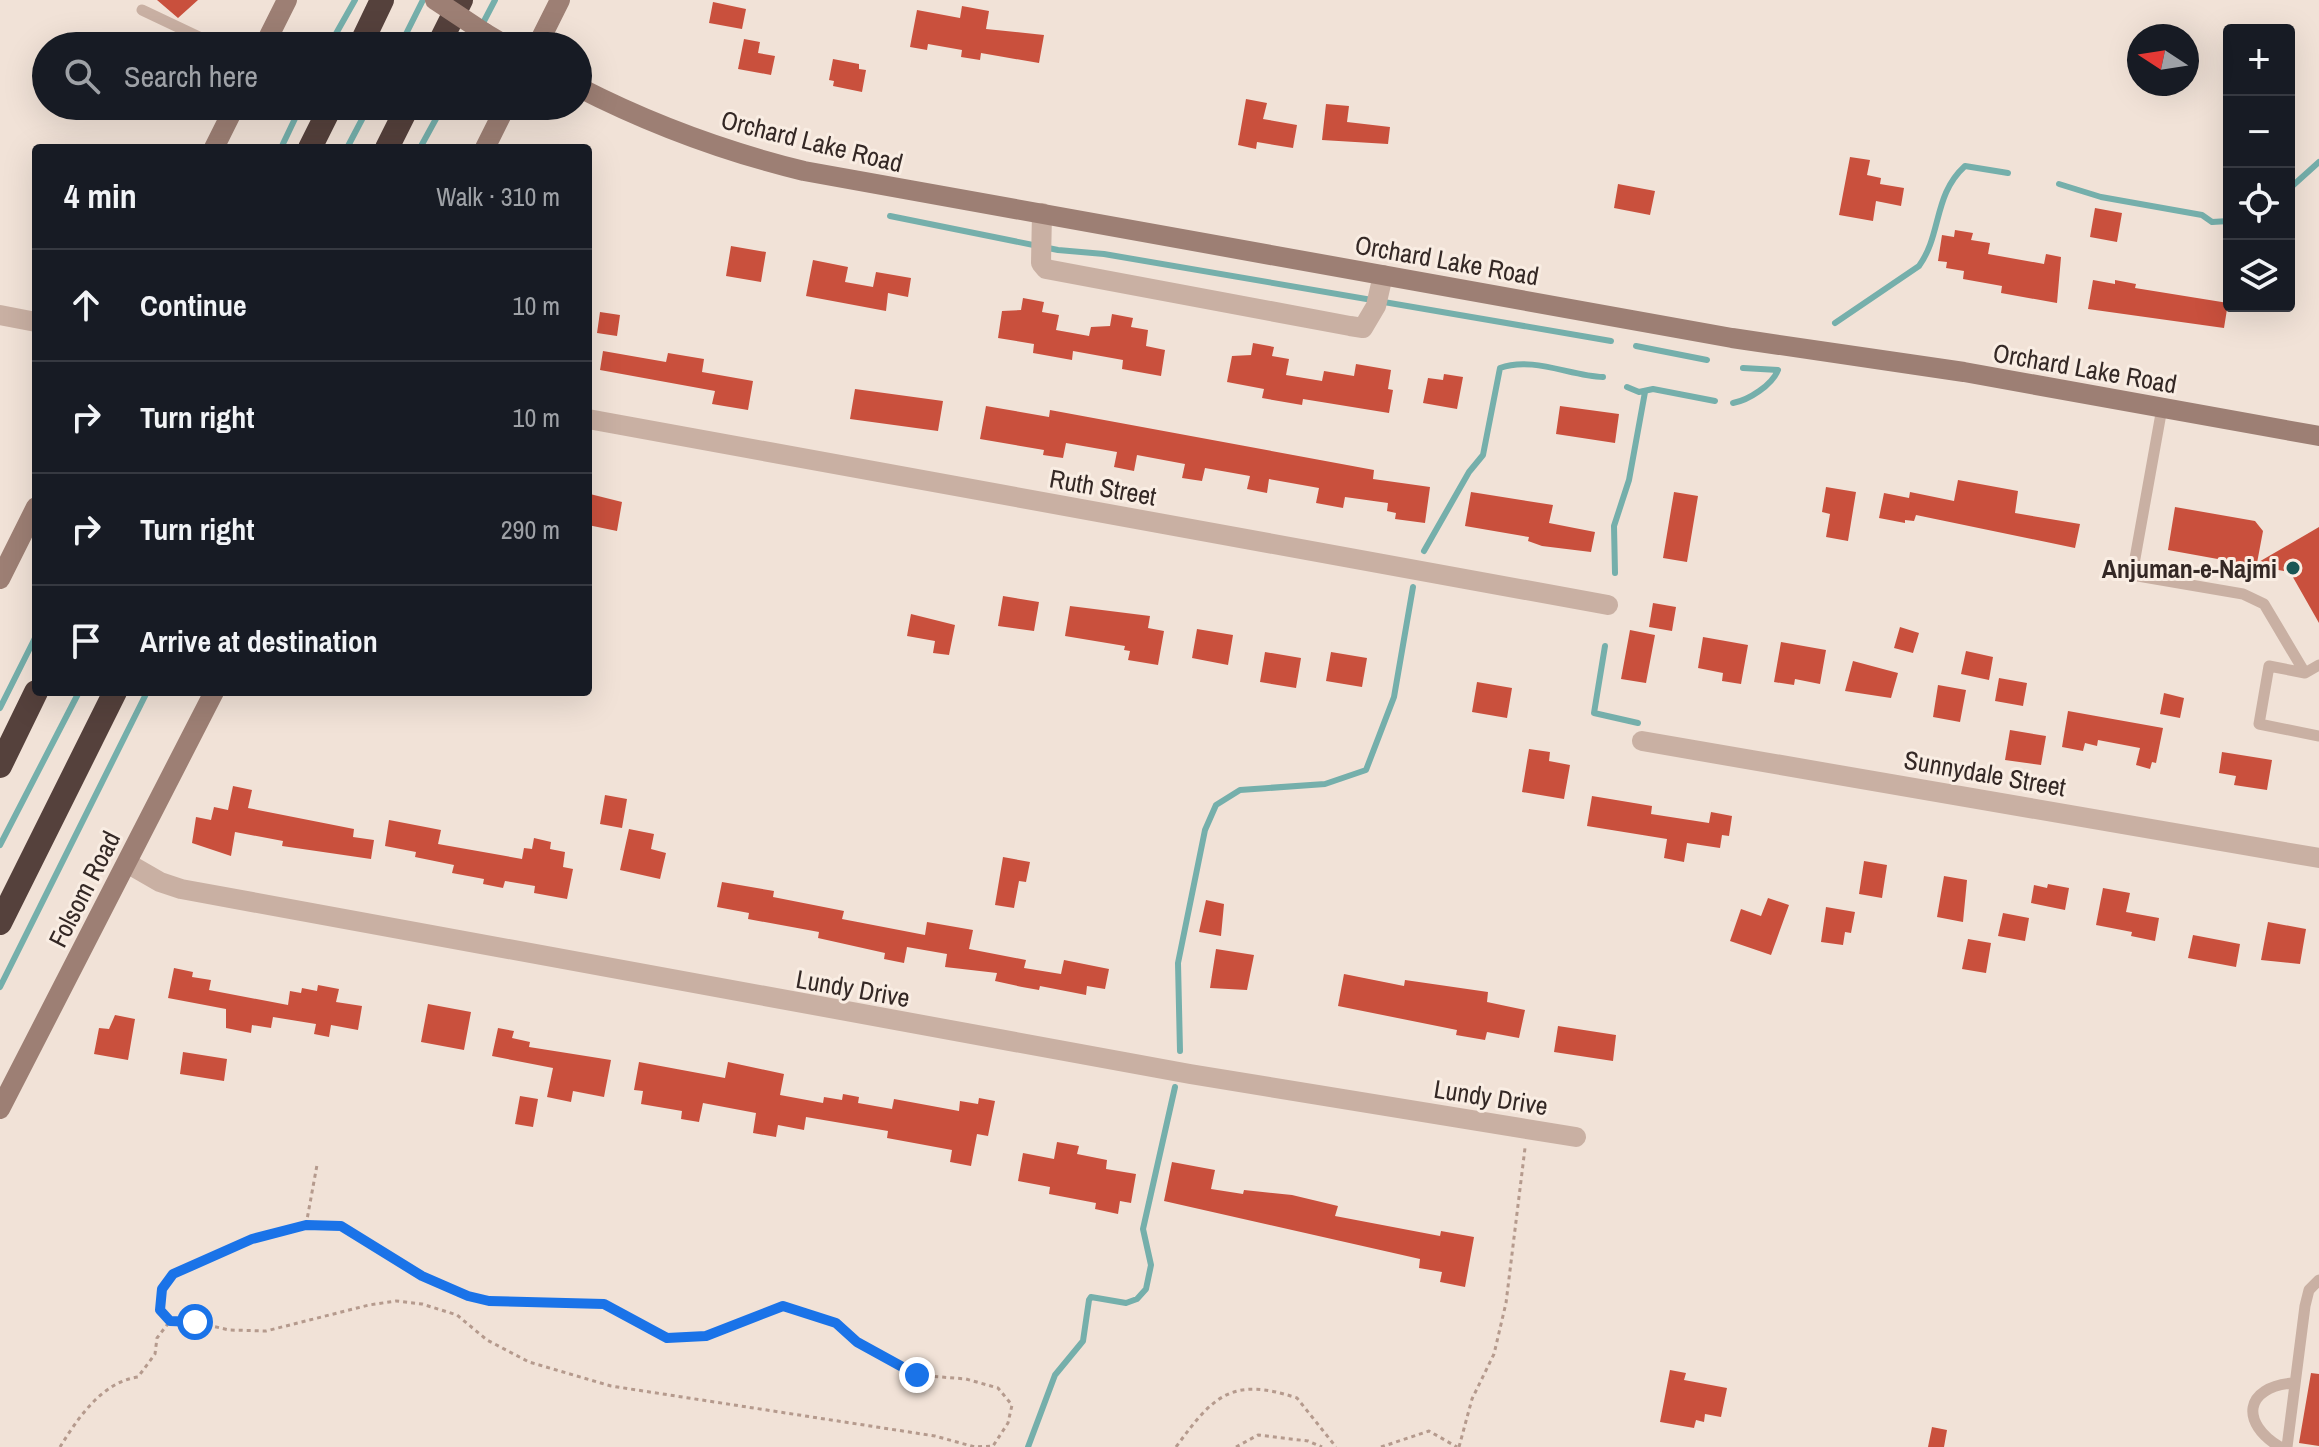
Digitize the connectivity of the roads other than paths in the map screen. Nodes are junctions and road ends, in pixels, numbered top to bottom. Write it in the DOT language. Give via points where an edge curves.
graph roads {
  1 [pos="287,0"];
  2 [pos="382,0"];
  3 [pos="435,0"];
  4 [pos="461,0"];
  5 [pos="560,0"];
  6 [pos="142,10"];
  7 [pos="188,32"];
  8 [pos="271,32"];
  9 [pos="367,32"];
  10 [pos="445,32"];
  11 [pos="483,32"];
  12 [pos="544,32"];
  13 [pos="592,93"];
  14 [pos="228,120"];
  15 [pos="324,120"];
  16 [pos="401,120"];
  17 [pos="499,120"];
  18 [pos="216,144"];
  19 [pos="312,144"];
  20 [pos="389,144"];
  21 [pos="487,144"];
  22 [pos="1042,213"];
  23 [pos="1383,275"];
  24 [pos="0,315"];
  25 [pos="32,321"];
  26 [pos="2162,408"];
  27 [pos="592,420"];
  28 [pos="2319,436"];
  29 [pos="32,515"];
  30 [pos="0,579"];
  31 [pos="1608,605"];
  32 [pos="2319,665"];
  33 [pos="2305,673"];
  34 [pos="34,696"];
  35 [pos="113,696"];
  36 [pos="212,696"];
  37 [pos="2319,736"];
  38 [pos="1642,741"];
  39 [pos="0,766"];
  40 [pos="2319,858"];
  41 [pos="127,863"];
  42 [pos="0,923"];
  43 [pos="0,1109"];
  44 [pos="1576,1137"];
  45 [pos="2319,1280"];
  46 [pos="2293,1383"];
  47 [pos="2280,1447"];
  48 [pos="2287,1447"];
  1 -- 8 [label="main road"];
  2 -- 9 [label="highway"];
  3 -- 11 [label="main road, bridge"];
  4 -- 10 [label="highway"];
  5 -- 12 [label="main road"];
  6 -- 7 [label="lane"];
  13 -- 22 [label="main road, Orchard Lake Road" via="660,125 761,160"];
  14 -- 18 [label="main road"];
  15 -- 19 [label="highway"];
  16 -- 20 [label="highway"];
  17 -- 21 [label="main road"];
  22 -- 23 [label="main road, Orchard Lake Road"];
  22 -- 23 [label="street" via="1041,263 1046,269 1350,326 1363,328 1369,320"];
  23 -- 26 [label="main road, Orchard Lake Road"];
  24 -- 25 [label="street"];
  26 -- 28 [label="main road, Orchard Lake Road"];
  26 -- 33 [label="lane" via="2132,575 2243,594 2264,604"];
  27 -- 31 [label="street, Ruth Street"];
  29 -- 30 [label="main road"];
  32 -- 33 [label="lane"];
  33 -- 37 [label="lane" via="2269,666 2259,724"];
  34 -- 39 [label="highway"];
  35 -- 42 [label="highway"];
  36 -- 41 [label="main road, Folsom Road"];
  38 -- 40 [label="street, Sunnydale Street"];
  41 -- 43 [label="main road, Folsom Road"];
  41 -- 44 [label="street, Lundy Drive" via="181,889 941,1030"];
  45 -- 46 [label="lane" via="2309,1290"];
  46 -- 47 [label="lane" via="2264,1389 2256,1397 2257,1430"];
  46 -- 48 [label="lane"];
}
